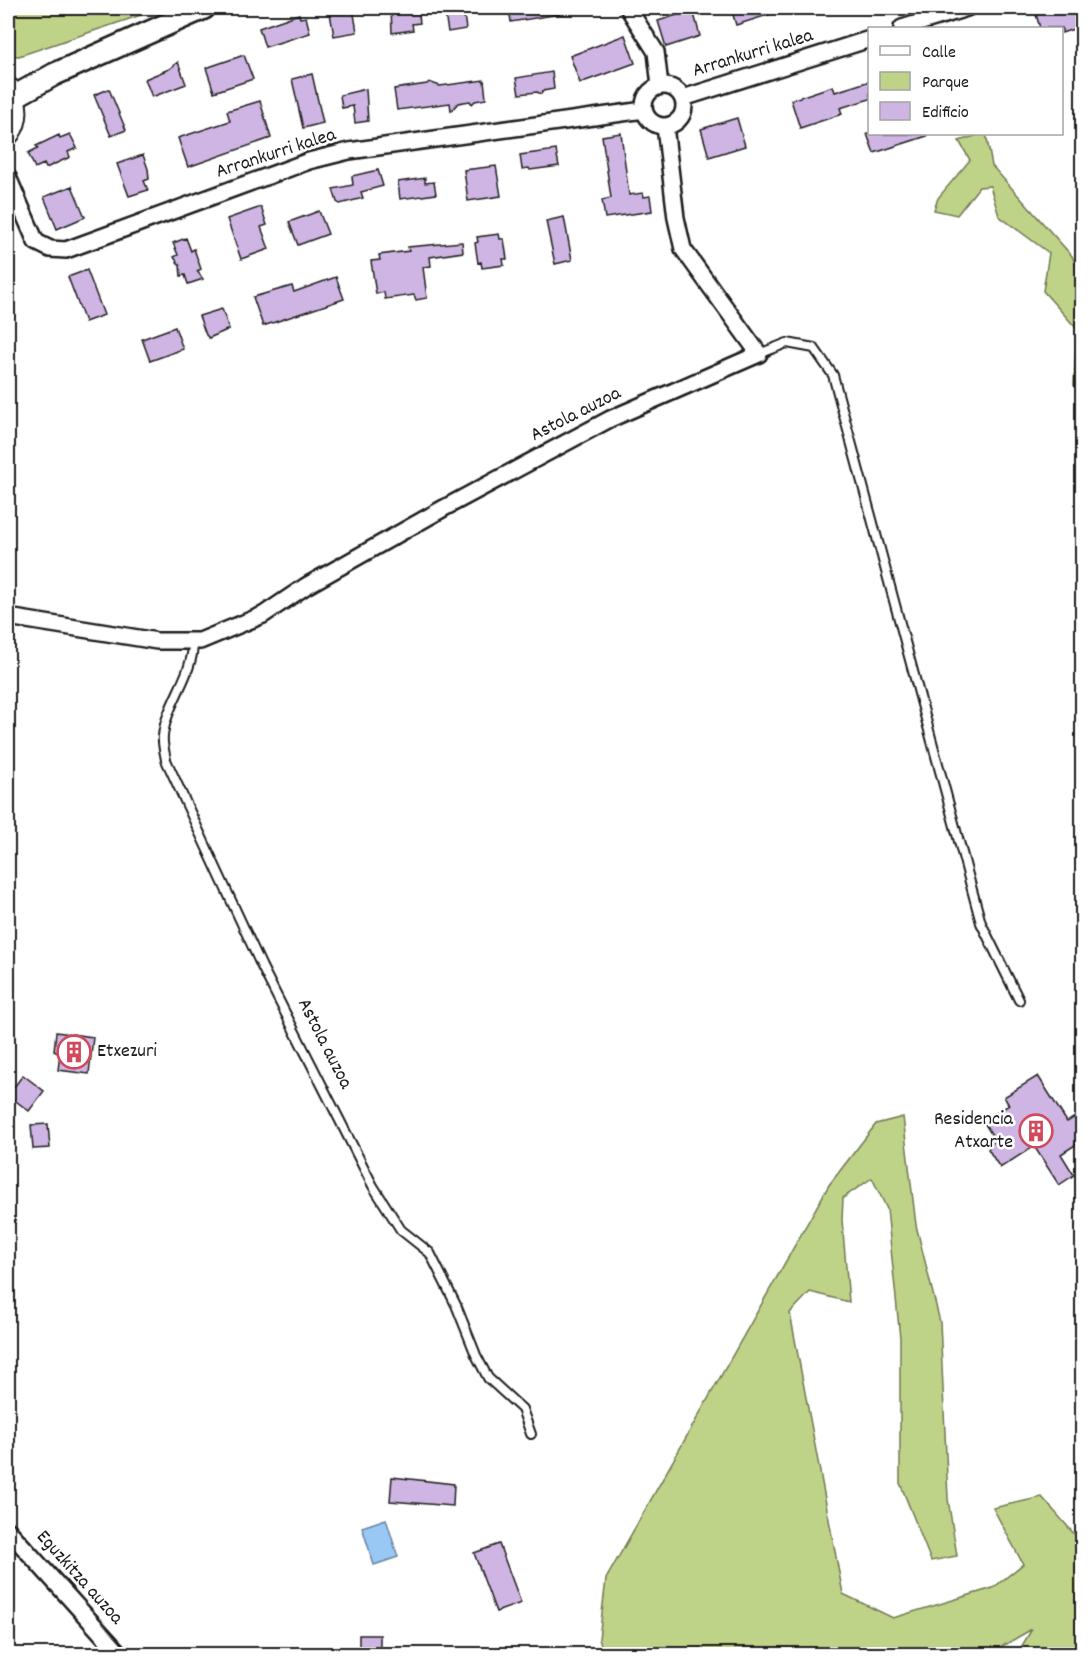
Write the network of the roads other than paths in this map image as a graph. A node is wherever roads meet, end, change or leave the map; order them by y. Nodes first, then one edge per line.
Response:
1 (204, 8) edge
2 (628, 8) edge
3 (967, 8) edge
4 (905, 27) edge
5 (868, 40) edge
6 (660, 86) junction
7 (10, 94) edge
8 (682, 98) junction
9 (644, 110) junction
10 (666, 126) junction
11 (8, 132) edge
12 (8, 177) edge
13 (759, 354) junction
14 (8, 617) edge
15 (193, 641) junction
16 (1019, 1000) dead end
17 (531, 1434) dead end
18 (8, 1530) edge
19 (120, 1654) edge

1 - 7 street
2 - 6 street
3 - 4 street
5 - 8 street, Arrankurri kalea
6 - 8 street, Arrankurri kalea
6 - 9 street
7 - 11 main road
8 - 10 street, Arrankurri kalea
9 - 10 street
9 - 12 street, Arrankurri kalea
10 - 13 street
13 - 15 street, Astola auzoa
13 - 16 lane
14 - 15 street, Astola auzoa
15 - 17 lane, Astola auzoa
18 - 19 street, Eguzkitza auzoa

